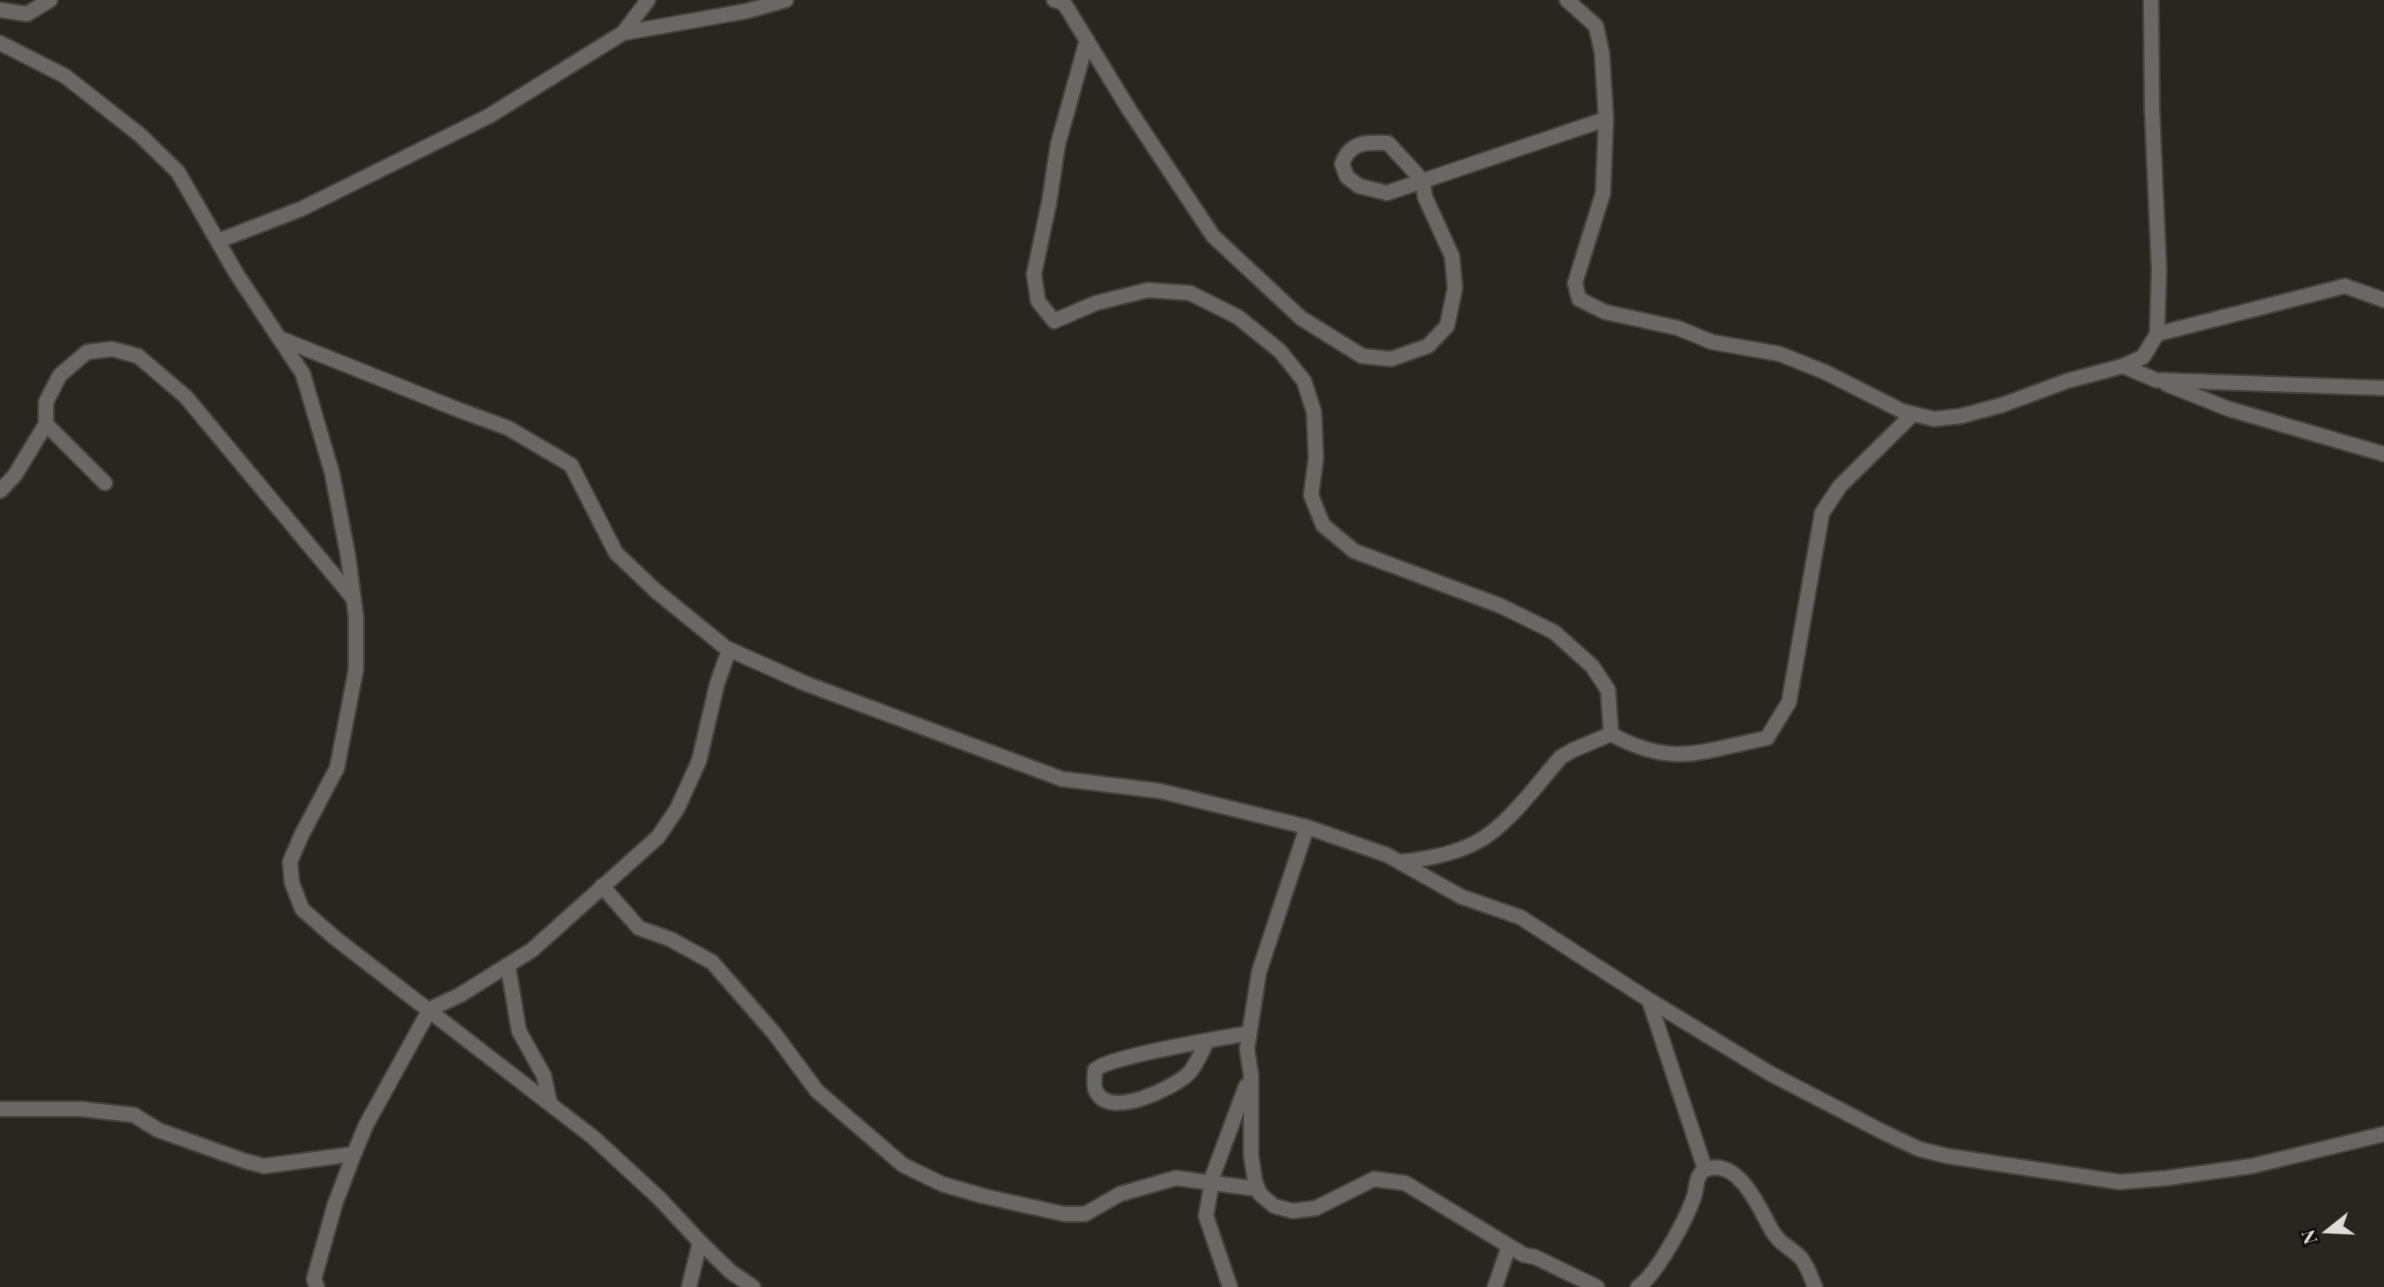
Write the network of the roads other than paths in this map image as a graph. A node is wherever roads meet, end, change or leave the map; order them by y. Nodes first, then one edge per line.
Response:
1 (50, 0) edge
2 (648, 0) edge
3 (786, 0) edge
4 (1054, 0) edge
5 (1567, 0) edge
6 (2151, 0) edge
7 (0, 10) edge
8 (623, 33) junction
9 (1087, 40) junction
10 (0, 43) edge
11 (1606, 119) junction
12 (1423, 181) junction
13 (218, 241) junction
14 (2384, 300) edge
15 (2157, 334) junction
16 (279, 338) junction
17 (2123, 366) junction
18 (2156, 380) junction
19 (2384, 388) edge
20 (1913, 414) junction
21 (46, 424) junction
22 (2384, 454) edge
23 (105, 483) dead end
24 (0, 491) edge
25 (354, 598) junction
26 (729, 650) junction
27 (1611, 734) junction
28 (1307, 827) junction
29 (1400, 862) junction
30 (602, 886) junction
31 (508, 966) junction
32 (1650, 1000) junction
33 (430, 1009) junction
34 (1249, 1033) junction
35 (1207, 1041) junction
36 (1251, 1075) junction
37 (550, 1104) junction
38 (0, 1109) edge
39 (2384, 1134) edge
40 (354, 1154) junction
41 (1705, 1169) junction
42 (1210, 1183) junction
43 (1258, 1189) junction
44 (700, 1242) junction
45 (1509, 1246) junction
46 (317, 1287) edge
47 (689, 1287) edge
48 (753, 1287) edge
49 (1230, 1287) edge
50 (1495, 1287) edge
51 (1597, 1287) edge
52 (1638, 1287) edge
53 (1815, 1287) edge

1 - 7 street
2 - 8 street
3 - 8 street
4 - 9 street
5 - 11 street
6 - 15 street
8 - 13 street
9 - 12 street
9 - 27 street
10 - 13 street
11 - 12 street
11 - 20 street
12 - 12 street
13 - 16 street
14 - 15 street
15 - 17 street
16 - 25 street
16 - 26 street
17 - 18 street
17 - 20 street
18 - 19 street
18 - 22 street
20 - 27 street
21 - 23 street
21 - 24 street
21 - 25 street
25 - 33 street
26 - 28 street
26 - 30 street
27 - 29 street
28 - 29 street
28 - 34 street
29 - 32 street
30 - 31 street
30 - 42 street
31 - 33 street
31 - 37 street
32 - 39 street
32 - 41 street
33 - 37 street
33 - 40 street
34 - 35 street
34 - 36 street
35 - 35 street
36 - 42 street
36 - 43 street
37 - 44 street
38 - 40 street
40 - 46 street
41 - 52 street
41 - 53 street
42 - 43 street
42 - 49 street
43 - 45 street
44 - 47 street
44 - 48 street
45 - 50 street
45 - 51 street

